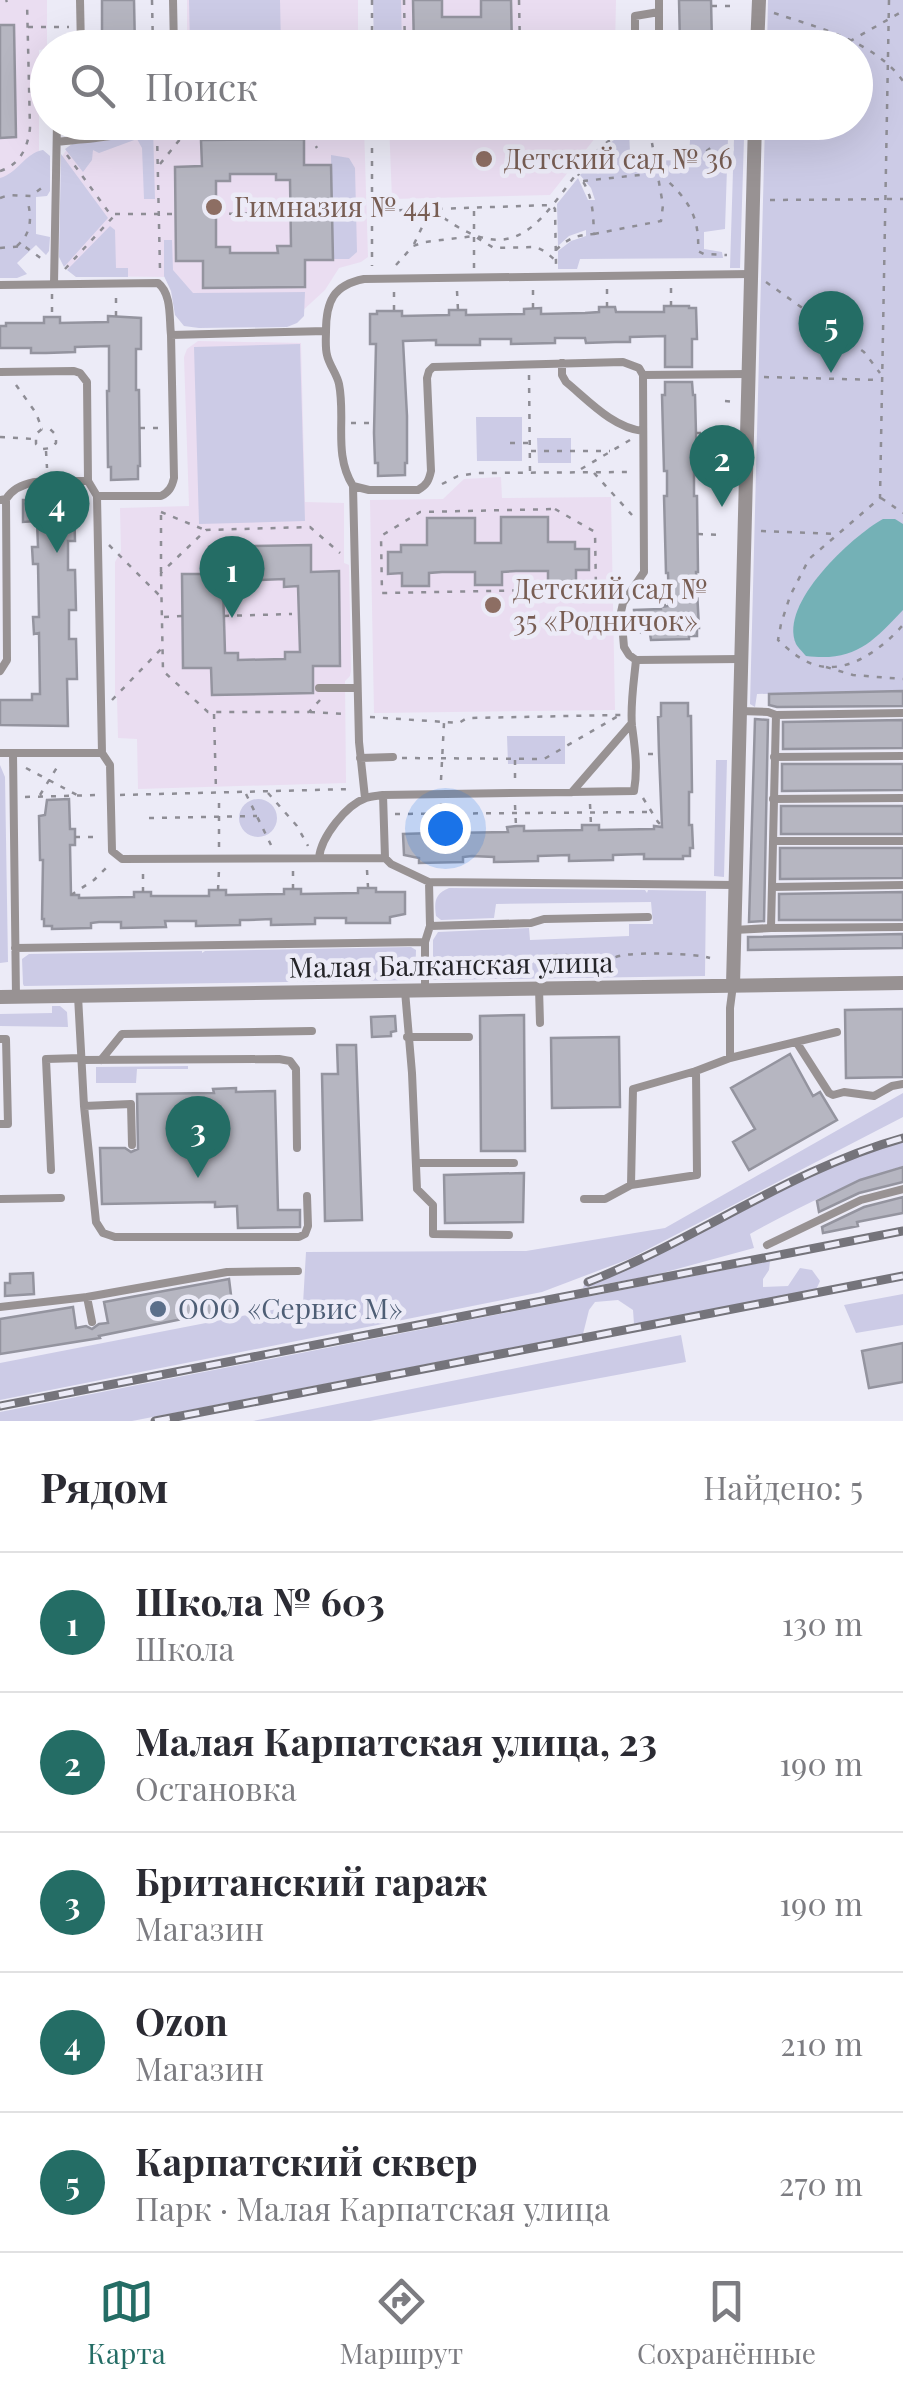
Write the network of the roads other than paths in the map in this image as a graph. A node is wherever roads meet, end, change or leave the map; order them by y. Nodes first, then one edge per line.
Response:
1 (80, 0) edge
2 (173, 0) edge
3 (659, 0) edge
4 (758, 0) edge
5 (659, 12) junction
6 (80, 30) edge
7 (174, 30) edge
8 (635, 30) edge
9 (659, 30) edge
10 (757, 30) edge
11 (73, 140) edge
12 (755, 140) edge
13 (58, 142) joint
14 (752, 274) junction
15 (54, 284) junction
16 (0, 285) edge
17 (326, 331) junction
18 (171, 335) junction
19 (562, 363) junction
20 (4, 372) edge
21 (749, 374) junction
22 (643, 376) junction
23 (643, 431) junction
24 (88, 482) junction
25 (353, 486) junction
26 (97, 496) junction
27 (3, 500) edge
28 (742, 659) junction
29 (636, 660) junction
30 (0, 670) edge
31 (319, 688) dead end
32 (357, 688) junction
33 (740, 711) junction
34 (903, 713) edge
35 (776, 715) junction
36 (632, 719) junction
37 (0, 753) edge
38 (102, 753) junction
39 (903, 756) edge
40 (13, 757) junction
41 (774, 757) junction
42 (360, 758) junction
43 (393, 758) road end
44 (572, 792) junction
45 (364, 794) junction
46 (384, 795) junction
47 (903, 798) edge
48 (774, 799) junction
49 (773, 841) junction
50 (903, 841) edge
51 (319, 858) junction
52 (385, 858) junction
53 (429, 882) junction
54 (903, 884) edge
55 (736, 885) junction
56 (772, 887) junction
57 (648, 917) dead end
58 (430, 926) junction
59 (903, 927) edge
60 (771, 928) junction
61 (734, 930) junction
62 (425, 942) junction
63 (15, 948) junction
64 (903, 983) edge
65 (733, 985) junction
66 (539, 988) junction
67 (405, 990) junction
68 (425, 990) junction
69 (78, 996) junction
70 (8, 997) edge
71 (540, 1023) dead end
72 (312, 1031) dead end
73 (837, 1032) dead end
74 (470, 1037) dead end
75 (408, 1038) junction
76 (0, 1039) edge
77 (797, 1043) junction
78 (82, 1058) junction
79 (730, 1058) junction
80 (101, 1060) junction
81 (696, 1071) junction
82 (903, 1084) edge
83 (84, 1106) junction
84 (0, 1124) edge
85 (132, 1145) dead end
86 (297, 1148) dead end
87 (416, 1163) junction
88 (514, 1164) dead end
89 (51, 1170) dead end
90 (631, 1185) junction
91 (903, 1189) edge
92 (307, 1196) dead end
93 (61, 1198) dead end
94 (0, 1199) edge
95 (584, 1199) dead end
96 (509, 1235) dead end
97 (767, 1245) dead end
98 (298, 1270) dead end
99 (87, 1297) junction
100 (0, 1307) edge
101 (92, 1322) dead end

1 - 6 lane
2 - 7 lane
3 - 5 lane
4 - 10 street
5 - 8 lane
5 - 9 lane
11 - 13 lane
12 - 14 street
13 - 15 lane
14 - 17 lane
14 - 21 street
15 - 16 lane
15 - 18 lane
17 - 18 lane
17 - 25 lane
18 - 26 lane
19 - 22 lane
19 - 23 lane
19 - 25 lane
20 - 24 lane
21 - 22 lane
21 - 28 street
22 - 23 lane
23 - 29 lane
24 - 26 lane
24 - 27 lane
25 - 32 lane
26 - 38 lane
27 - 30 lane
28 - 29 lane
28 - 33 street
29 - 36 lane
31 - 32 lane
32 - 42 lane
33 - 35 lane
33 - 55 street
34 - 35 lane
35 - 41 lane
36 - 44 lane
36 - 44 lane
37 - 40 lane
38 - 40 lane
38 - 51 lane
39 - 41 lane
40 - 63 lane
41 - 48 lane
42 - 43 lane
42 - 45 lane
44 - 46 lane
45 - 46 lane
45 - 51 lane
46 - 52 lane
47 - 48 lane
48 - 49 lane
49 - 50 lane
49 - 56 lane
51 - 52 lane
52 - 53 lane
53 - 55 lane
53 - 58 lane
54 - 56 lane
55 - 61 street
56 - 60 lane
57 - 58 lane
58 - 62 lane
59 - 60 lane
60 - 61 lane
61 - 65 street
62 - 63 lane
62 - 68 lane
63 - 70 lane
64 - 65 street, Малая Балканская улица
65 - 66 street, Малая Балканская улица
65 - 79 lane
66 - 68 street, Малая Балканская улица
66 - 71 lane
67 - 68 street, Малая Балканская улица
67 - 69 street, Малая Балканская улица
67 - 75 lane
69 - 70 street, Малая Балканская улица
69 - 78 lane
72 - 80 lane
73 - 77 lane
74 - 75 lane
75 - 87 lane
76 - 84 lane
77 - 79 lane
77 - 82 lane
78 - 80 lane
78 - 83 lane
78 - 89 lane
79 - 81 lane
80 - 86 lane
81 - 90 lane
81 - 90 lane
83 - 85 lane
83 - 92 lane
87 - 88 lane
87 - 96 lane
90 - 95 lane
91 - 97 lane
93 - 94 lane
98 - 99 lane
99 - 100 lane
99 - 101 lane

